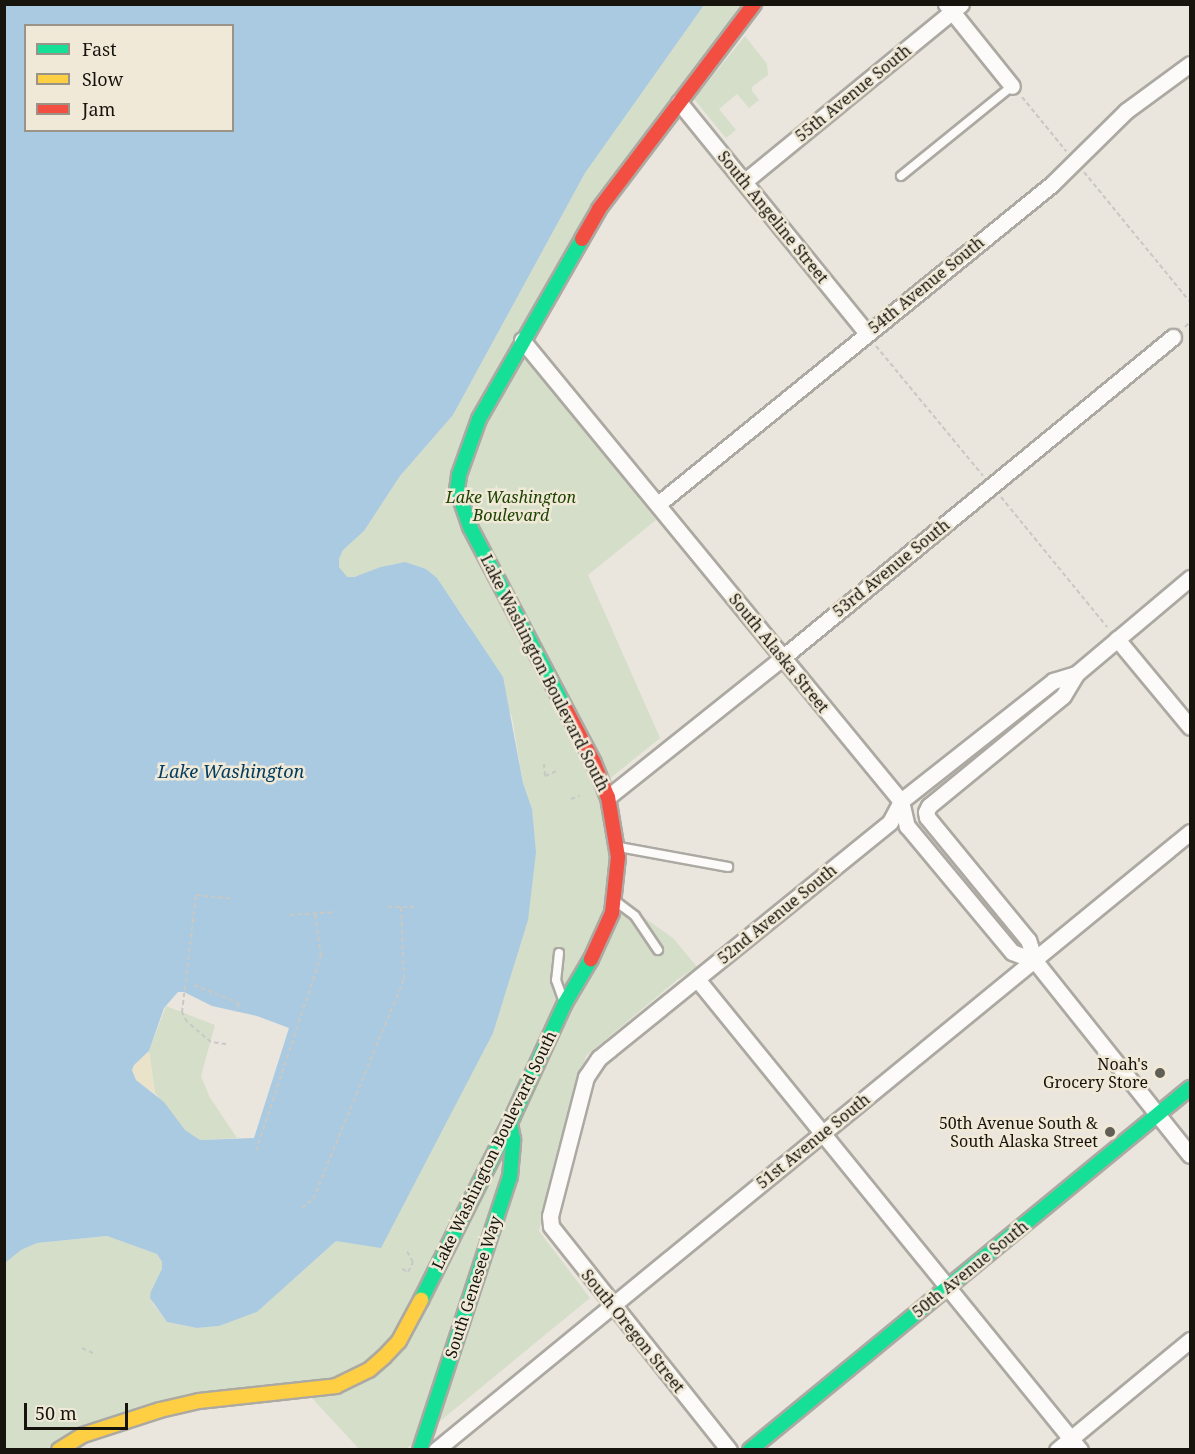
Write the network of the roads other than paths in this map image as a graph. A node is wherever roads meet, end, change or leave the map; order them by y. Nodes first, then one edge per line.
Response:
1 (754, 4) edge
2 (953, 7) edge
3 (1191, 64) edge
4 (1014, 88) joint
5 (679, 102) junction
6 (901, 176) dead end
7 (745, 181) junction
8 (1173, 337) dead end
9 (871, 339) junction
10 (522, 340) junction
11 (658, 504) junction
12 (1191, 578) edge
13 (1113, 634) junction
14 (782, 658) junction
15 (1076, 674) junction
16 (1191, 727) edge
17 (608, 796) junction
18 (901, 801) junction
19 (929, 806) joint
20 (1191, 832) edge
21 (617, 847) junction
22 (728, 867) dead end
23 (614, 901) junction
24 (658, 950) dead end
25 (559, 953) dead end
26 (1035, 961) junction
27 (697, 979) junction
28 (565, 1003) junction
29 (1191, 1088) edge
30 (1158, 1115) junction
31 (510, 1123) junction
32 (823, 1133) junction
33 (1191, 1155) edge
34 (552, 1207) joint
35 (947, 1288) junction
36 (613, 1306) junction
37 (1191, 1340) edge
38 (1075, 1444) edge
39 (59, 1449) edge
40 (420, 1449) edge
41 (436, 1449) edge
42 (729, 1449) edge
43 (750, 1449) edge
44 (1057, 1449) edge

1 - 5 main road, Lake Washington Boulevard South
2 - 4 street
2 - 7 street, 55th Avenue South
3 - 9 street, 54th Avenue South
4 - 6 lane
5 - 7 street, South Angeline Street
5 - 10 main road, Lake Washington Boulevard South
7 - 9 street, South Angeline Street
8 - 14 street, 53rd Avenue South
9 - 11 street, 54th Avenue South
10 - 11 street, South Alaska Street
10 - 17 main road, Lake Washington Boulevard South
11 - 14 street, South Alaska Street
12 - 13 street, 52nd Avenue South
13 - 15 street, 52nd Avenue South
13 - 16 street
14 - 17 street, 53rd Avenue South
14 - 18 street, South Alaska Street
15 - 18 street, 52nd Avenue South
15 - 19 street, 52nd Avenue South
17 - 21 main road, Lake Washington Boulevard South
18 - 26 street, South Alaska Street
18 - 27 street, 52nd Avenue South
19 - 26 street, South Alaska Street
20 - 26 street, 51st Avenue South
21 - 22 lane
21 - 23 main road, Lake Washington Boulevard South
23 - 24 lane
23 - 28 main road, Lake Washington Boulevard South
25 - 28 lane
26 - 30 street, South Alaska Street
26 - 32 street, 51st Avenue South
27 - 32 street
27 - 34 street, 52nd Avenue South
28 - 31 main road, Lake Washington Boulevard South
29 - 30 main road, 50th Avenue South
30 - 33 street, South Alaska Street
30 - 35 main road, 50th Avenue South
31 - 39 main road, Lake Washington Boulevard South
31 - 40 main road, South Genesee Way
32 - 35 street
32 - 36 street, 51st Avenue South
34 - 36 street, South Oregon Street
35 - 38 street
35 - 43 main road, 50th Avenue South
36 - 41 street, 51st Avenue South
36 - 42 street, South Oregon Street
37 - 38 street
38 - 44 street

